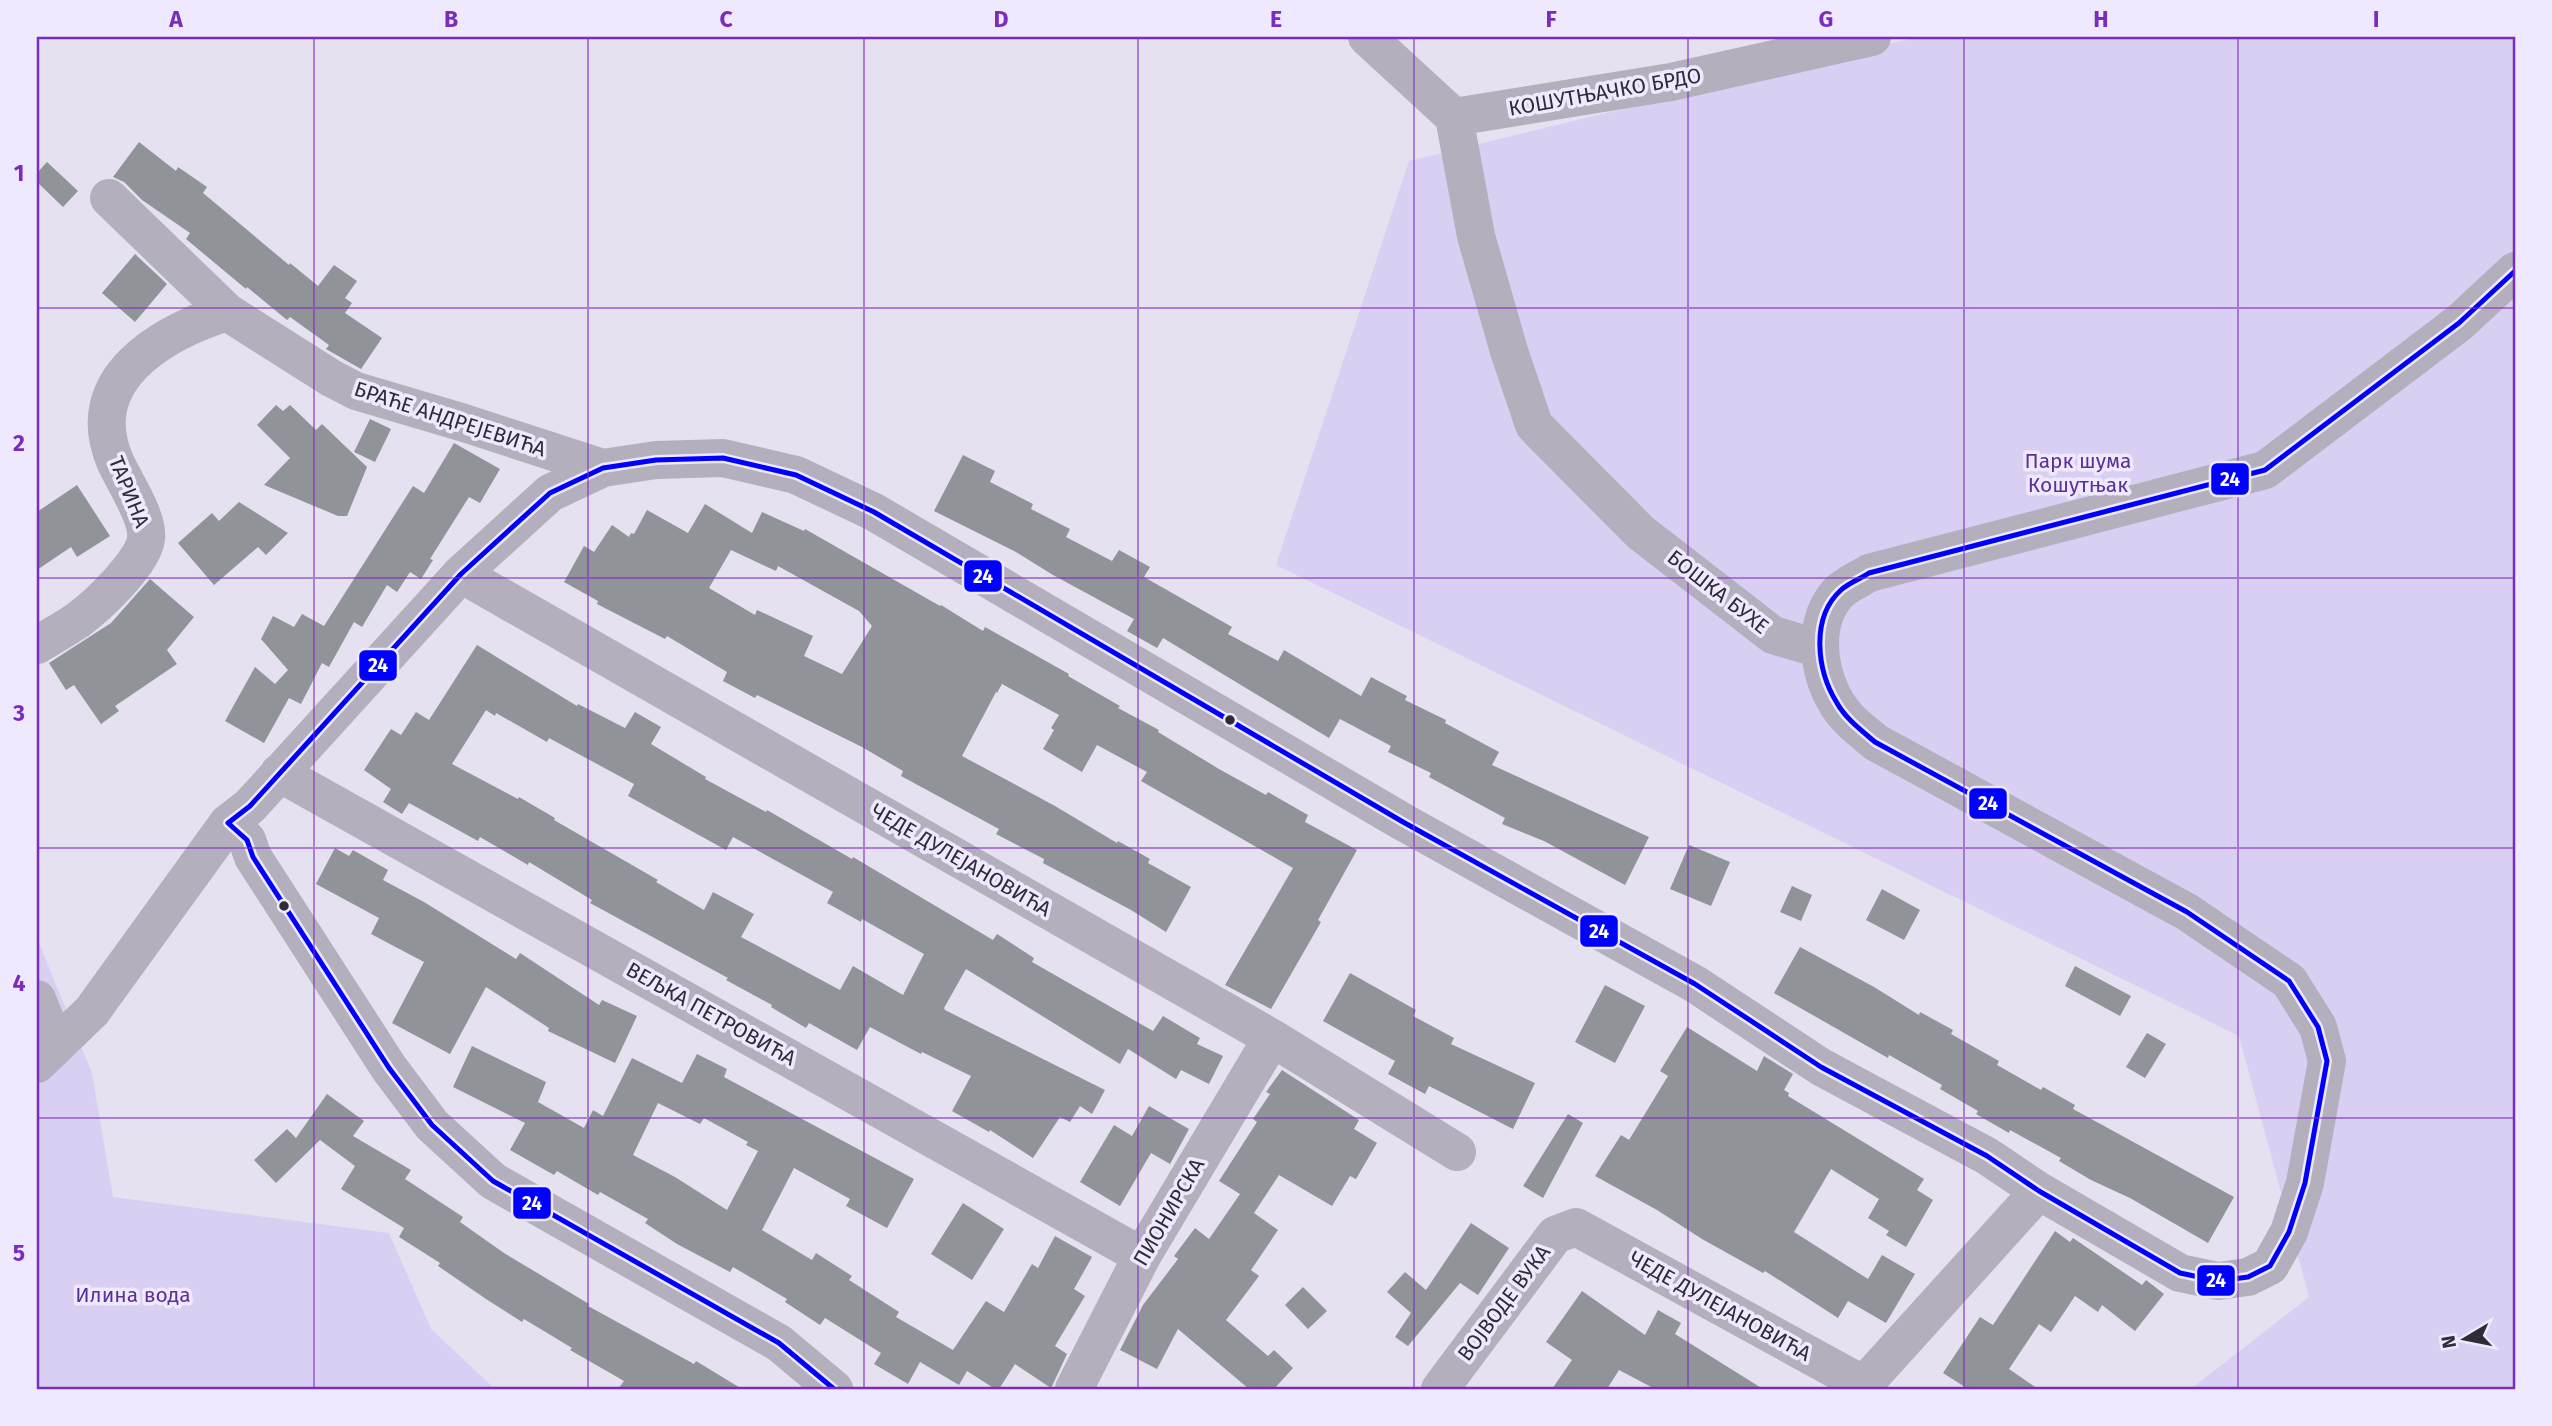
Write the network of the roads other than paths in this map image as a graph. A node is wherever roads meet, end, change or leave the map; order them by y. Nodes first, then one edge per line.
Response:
1 (1367, 37) edge
2 (1872, 37) edge
3 (1454, 117) junction
4 (109, 198) dead end
5 (2515, 271) edge
6 (227, 312) junction
7 (603, 468) junction
8 (461, 574) junction
9 (37, 645) edge
10 (1820, 649) junction
11 (279, 773) junction
12 (228, 823) junction
13 (37, 999) edge
14 (1272, 1038) junction
15 (46, 1055) edge
16 (1457, 1152) dead end
17 (2039, 1191) junction
18 (1576, 1227) joint
19 (1142, 1256) junction
20 (1862, 1387) edge
21 (834, 1389) edge
22 (1074, 1389) edge
23 (1440, 1389) edge

1 - 3 street
2 - 3 street, КОШУТЊАЧКО БРДО
3 - 10 street, БОШКА БУХЕ
4 - 6 street, БРАЋЕ АНДРЕЈЕВИЋА
5 - 10 street
6 - 7 street, БРАЋЕ АНДРЕЈЕВИЋА
6 - 9 street, ТАРИНА
7 - 8 street
7 - 17 street
8 - 11 street
8 - 14 street, ЧЕДЕ ДУЛЕЈАНОВИЋА
10 - 17 street
11 - 12 street
11 - 19 street, ВЕЉКА ПЕТРОВИЋА
12 - 15 street
12 - 21 street
13 - 15 street
14 - 16 street, ЧЕДЕ ДУЛЕЈАНОВИЋА
14 - 19 street, ПИОНИРСКА
17 - 20 street
18 - 20 street, ЧЕДЕ ДУЛЕЈАНОВИЋА
18 - 23 street, ВОЈВОДЕ ВУКА
19 - 22 street, ПИОНИРСКА

